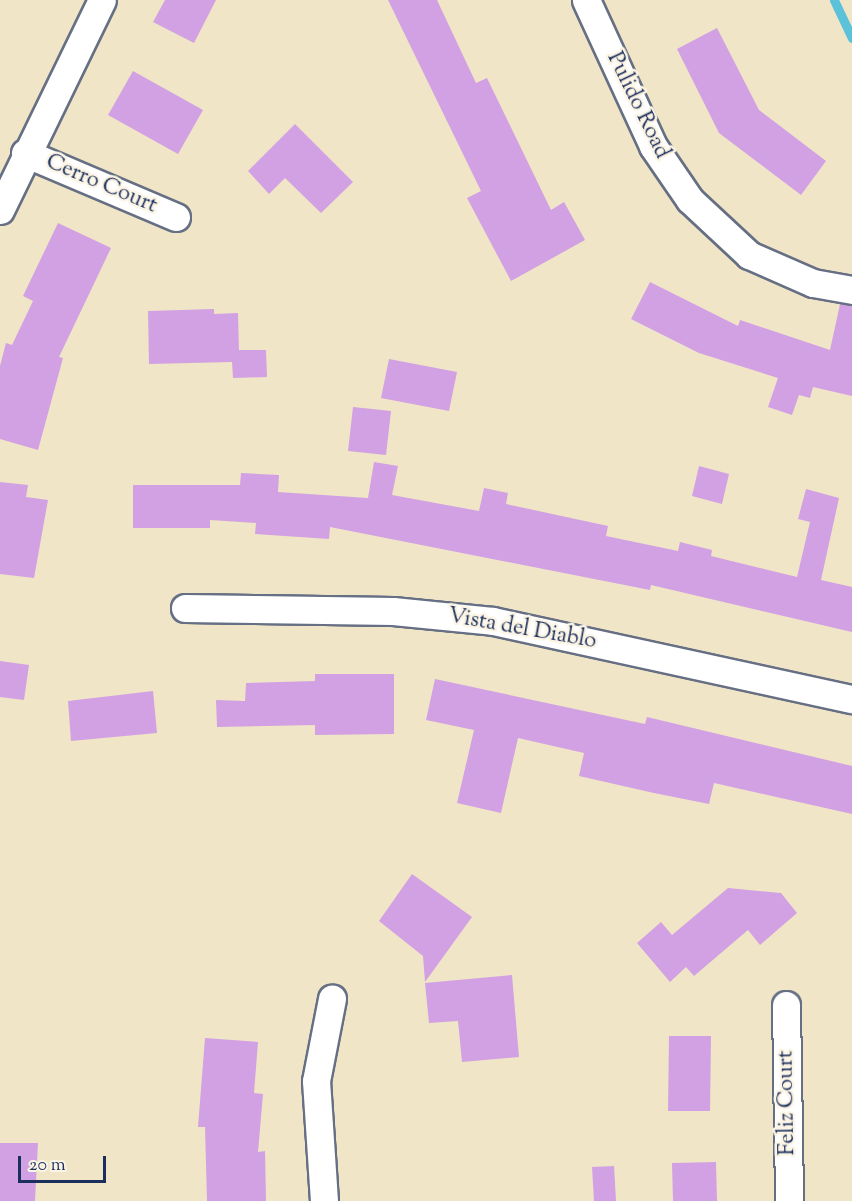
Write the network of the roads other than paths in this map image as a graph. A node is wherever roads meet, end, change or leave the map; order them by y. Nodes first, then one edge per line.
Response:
1 (102, 0) edge
2 (586, 0) edge
3 (25, 153) junction
4 (0, 210) edge
5 (176, 217) dead end
6 (852, 290) edge
7 (186, 608) dead end
8 (852, 699) edge
9 (332, 999) dead end
10 (786, 1005) dead end
11 (324, 1201) edge
12 (789, 1201) edge

1 - 3 street
2 - 6 street, Pulido Road
3 - 4 street
3 - 5 street, Cerro Court
7 - 8 street, Vista del Diablo
9 - 11 street
10 - 12 street, Feliz Court

